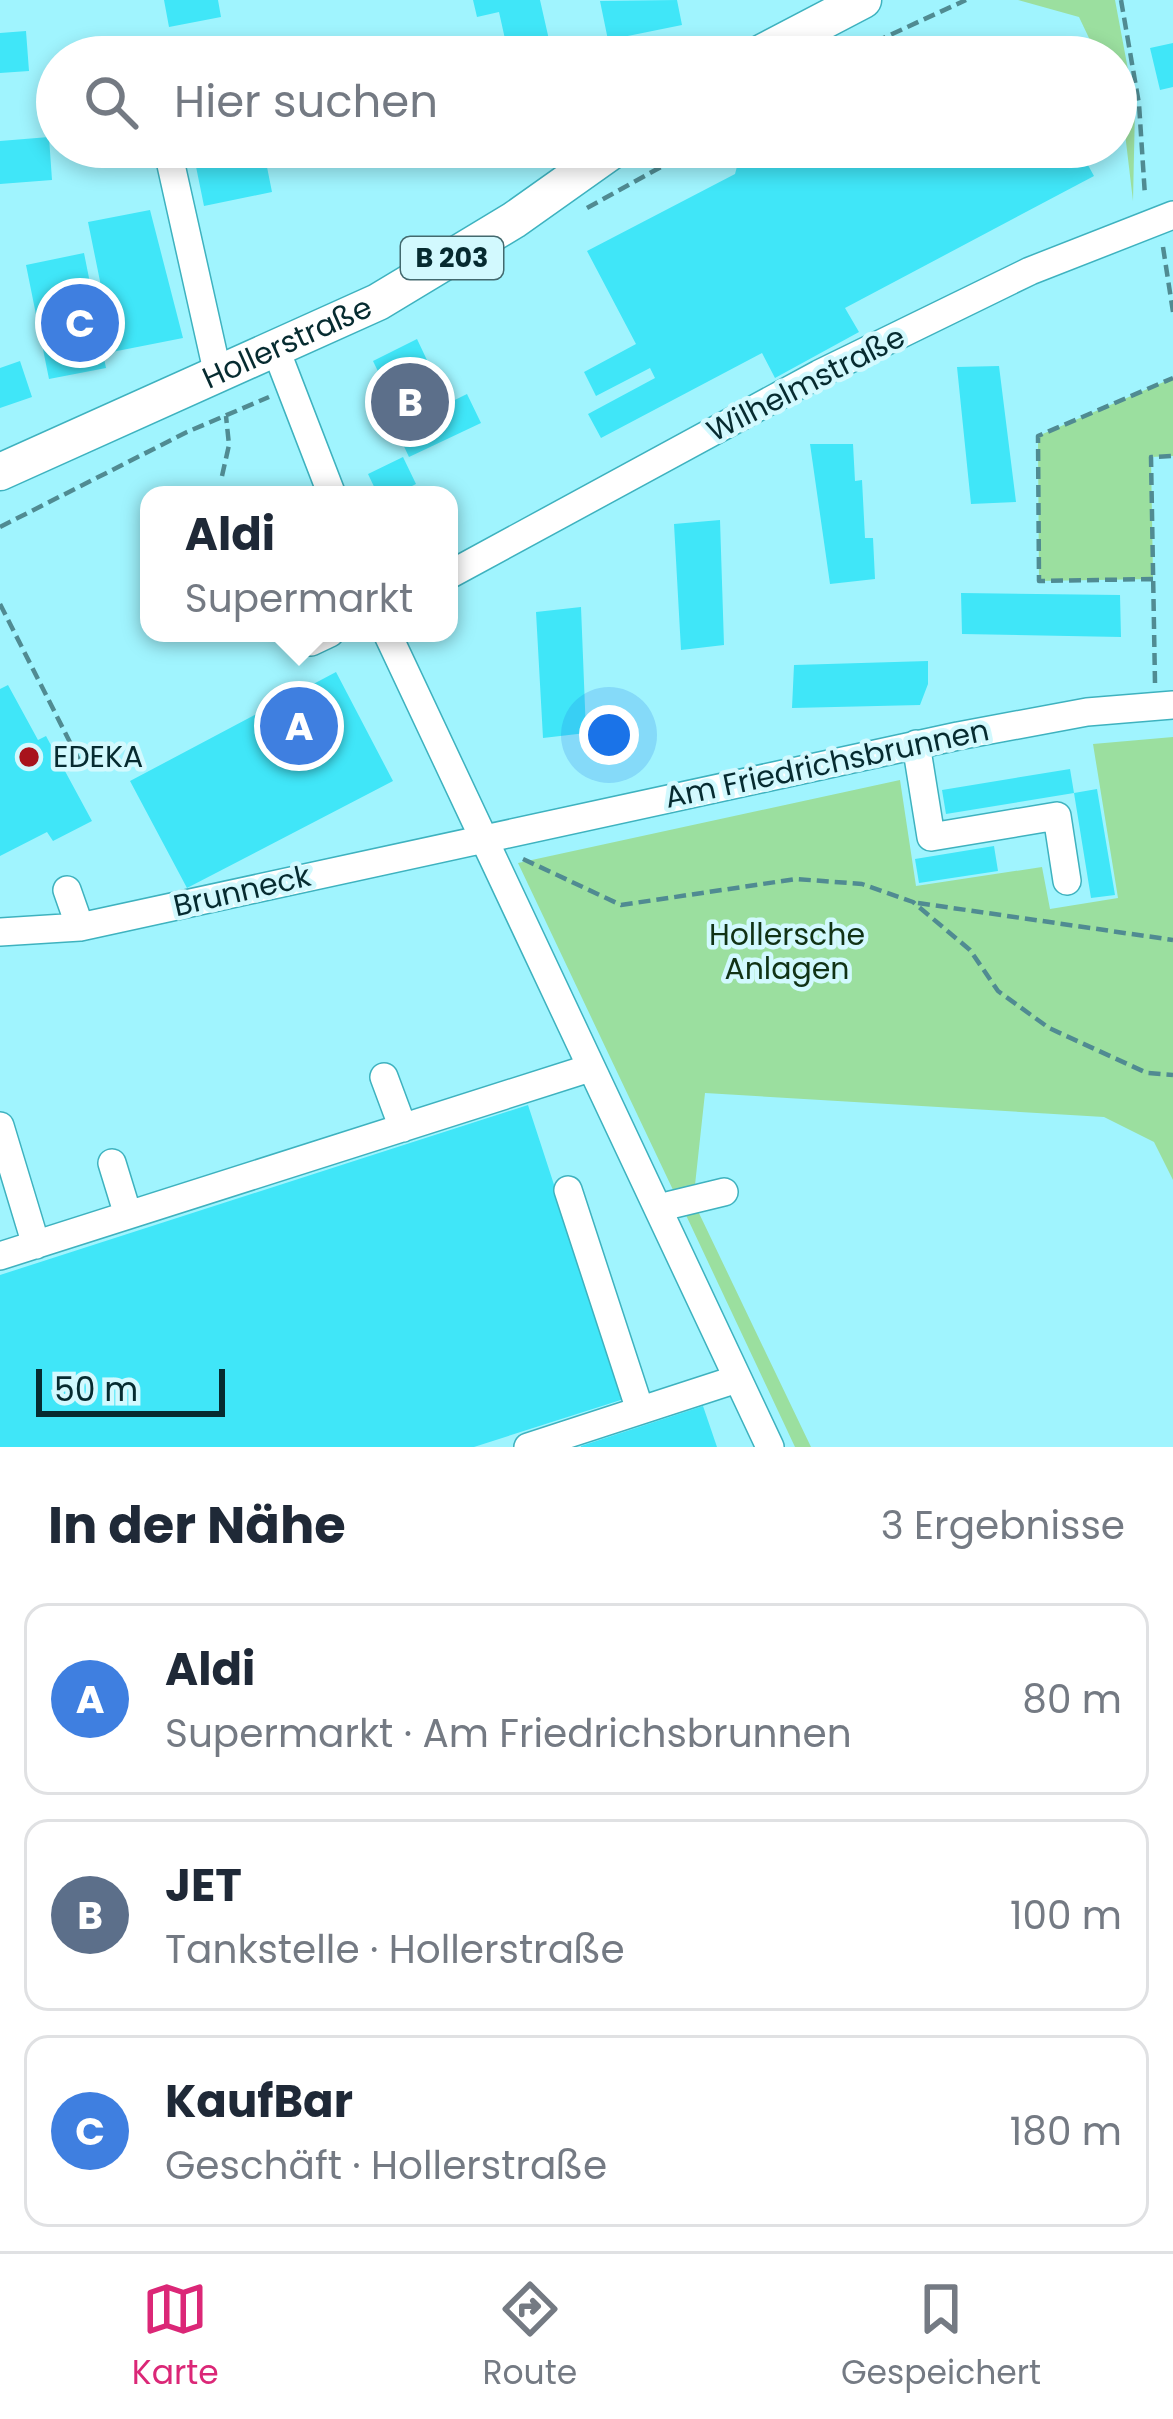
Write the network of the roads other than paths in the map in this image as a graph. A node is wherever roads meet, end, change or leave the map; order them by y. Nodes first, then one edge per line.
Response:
1 (863, 0) edge
2 (794, 36) edge
3 (172, 168) edge
4 (587, 168) edge
5 (1159, 219) edge
6 (276, 350) junction
7 (218, 375) junction
8 (0, 472) edge
9 (329, 486) edge
10 (458, 569) edge
11 (391, 642) edge
12 (1164, 706) edge
13 (916, 744) junction
14 (483, 836) junction
15 (1067, 881) dead end
16 (67, 890) dead end
17 (80, 927) junction
18 (0, 932) edge
19 (590, 1068) junction
20 (384, 1077) dead end
21 (0, 1126) edge
22 (403, 1128) junction
23 (112, 1163) dead end
24 (568, 1190) dead end
25 (724, 1192) dead end
26 (658, 1208) junction
27 (128, 1215) junction
28 (36, 1245) junction
29 (0, 1256) edge
30 (737, 1379) junction
31 (640, 1410) junction
32 (528, 1447) edge
33 (770, 1447) edge

1 - 2 main road
3 - 7 street
4 - 6 main road, Hollerstraße / B 203
5 - 10 street, Wilhelmstraße
6 - 7 main road, Hollerstraße / B 203
6 - 9 street
7 - 8 main road, Hollerstraße / B 203
11 - 14 street
12 - 13 street, Am Friedrichsbrunnen
13 - 14 street, Am Friedrichsbrunnen
13 - 15 street
14 - 17 street, Brunneck
14 - 19 street
16 - 17 street
17 - 18 street, Brunneck
19 - 22 street
19 - 26 street
20 - 22 street
21 - 28 street
22 - 27 street
23 - 27 street
24 - 31 street
25 - 26 street
26 - 30 street
27 - 28 street
28 - 29 street
30 - 31 street
30 - 33 street
31 - 32 street

